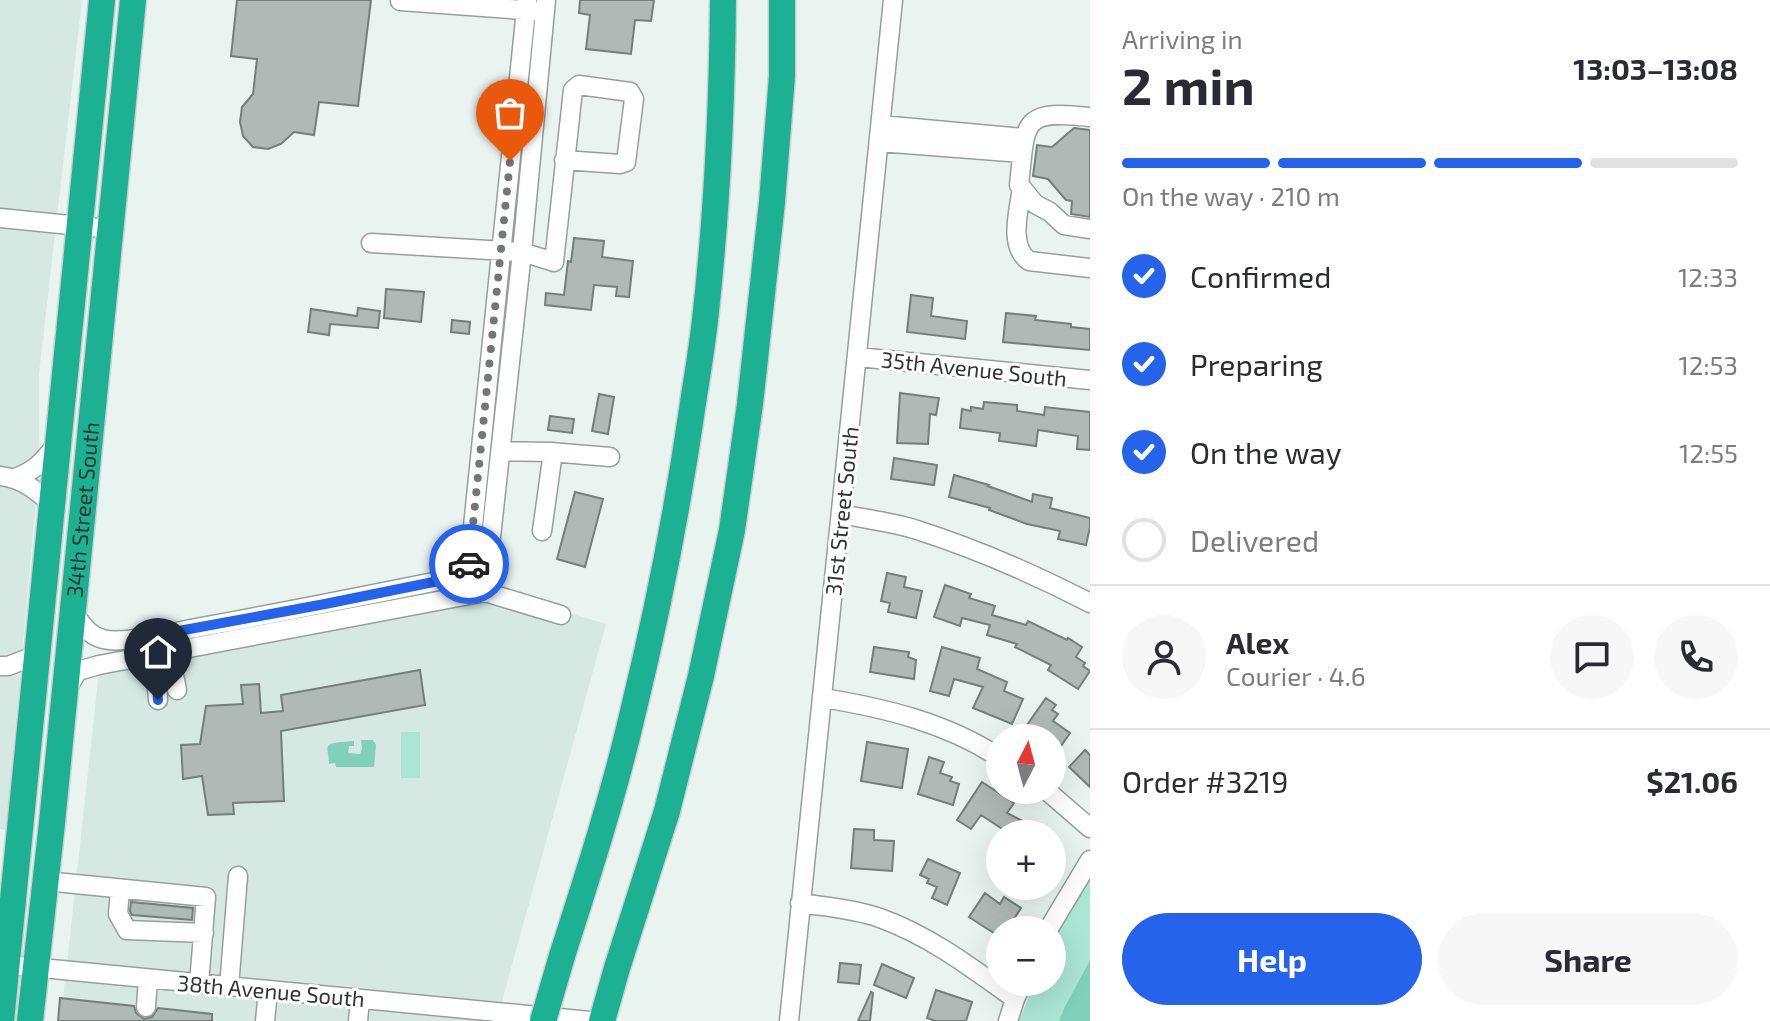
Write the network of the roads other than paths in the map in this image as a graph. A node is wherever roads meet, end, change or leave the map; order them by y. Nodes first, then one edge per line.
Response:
1 (102, 0) edge
2 (121, 0) edge
3 (133, 0) edge
4 (723, 0) edge
5 (782, 0) edge
6 (893, 0) edge
7 (400, 1) edge
8 (526, 6) edge
9 (546, 6) edge
10 (127, 59) junction
11 (1090, 117) edge
12 (880, 133) junction
13 (1023, 146) junction
14 (564, 160) junction
15 (1022, 188) junction
16 (0, 218) edge
17 (78, 226) junction
18 (110, 229) junction
19 (1090, 229) edge
20 (371, 243) dead end
21 (500, 251) junction
22 (522, 252) junction
23 (1090, 268) edge
24 (858, 357) junction
25 (1090, 380) edge
26 (59, 442) junction
27 (501, 451) junction
28 (553, 452) junction
29 (610, 457) dead end
30 (8, 477) edge
31 (53, 505) junction
32 (841, 514) junction
33 (542, 531) dead end
34 (468, 575) junction
35 (485, 592) junction
36 (1090, 603) edge
37 (325, 604) junction
38 (73, 610) junction
39 (561, 615) dead end
40 (332, 623) junction
41 (153, 636) junction
42 (69, 653) junction
43 (159, 654) junction
44 (37, 655) junction
45 (0, 666) edge
46 (177, 690) dead end
47 (65, 691) junction
48 (823, 698) junction
49 (158, 700) dead end
50 (986, 750) edge
51 (1062, 804) edge
52 (52, 823) junction
53 (1090, 828) edge
54 (1090, 860) edge
55 (238, 876) dead end
56 (45, 881) junction
57 (120, 889) junction
58 (800, 903) junction
59 (1056, 916) edge
60 (204, 933) junction
61 (3, 965) edge
62 (35, 968) junction
63 (986, 972) edge
64 (148, 979) junction
65 (199, 984) junction
66 (229, 987) junction
67 (268, 991) junction
68 (1017, 996) edge
69 (360, 999) junction
70 (146, 1007) dead end
71 (1, 1021) edge
72 (30, 1021) edge
73 (265, 1021) edge
74 (358, 1021) edge
75 (543, 1021) edge
76 (590, 1021) edge
77 (602, 1021) edge
78 (789, 1021) edge
79 (1008, 1021) edge

1 - 17 highway, 34th Street South
2 - 10 highway
3 - 10 highway, 34th Street South
4 - 75 highway, bridge
5 - 77 highway
6 - 12 street, 31st Street South
7 - 8 street
8 - 9 street
8 - 21 street
9 - 22 street
10 - 18 highway, 34th Street South
11 - 13 street
12 - 13 street
12 - 24 street, 31st Street South
13 - 15 street
14 - 14 street
14 - 22 street
15 - 19 street
15 - 23 street
16 - 17 street
17 - 18 street
17 - 26 highway, 34th Street South
18 - 38 highway, 34th Street South
20 - 21 street
21 - 22 street
21 - 34 street
22 - 27 street
24 - 25 street, 35th Avenue South
24 - 32 street, 31st Street South
26 - 30 street
26 - 31 highway, 34th Street South
27 - 28 street
27 - 35 street
28 - 29 street
28 - 33 street
30 - 31 street
31 - 42 highway
31 - 44 highway, 34th Street South
32 - 36 street
32 - 48 street, 31st Street South
34 - 35 street
34 - 37 street
35 - 39 street
35 - 40 street
37 - 40 street
37 - 41 street
38 - 41 street
38 - 42 highway, 34th Street South
40 - 43 street
41 - 43 street
42 - 47 highway, 34th Street South
43 - 46 street
43 - 47 street
43 - 49 street
44 - 45 street
44 - 52 highway
44 - 61 highway, 34th Street South
47 - 52 highway, 34th Street South
48 - 50 street
48 - 58 street, 31st Street South
51 - 53 street
52 - 56 highway, 34th Street South
54 - 59 street
55 - 66 street
56 - 57 street
56 - 62 highway, 34th Street South
57 - 60 street
57 - 60 street
58 - 63 street
58 - 78 street, 31st Street South
60 - 65 street
61 - 62 street, 38th Avenue South
61 - 71 highway, 34th Street South
62 - 64 street, 38th Avenue South
62 - 72 highway, 34th Street South
64 - 65 street, 38th Avenue South
64 - 70 street
65 - 66 street, 38th Avenue South
66 - 67 street, 38th Avenue South
67 - 69 street, 38th Avenue South
67 - 73 street
68 - 79 street
69 - 74 street
69 - 76 street, 38th Avenue South

